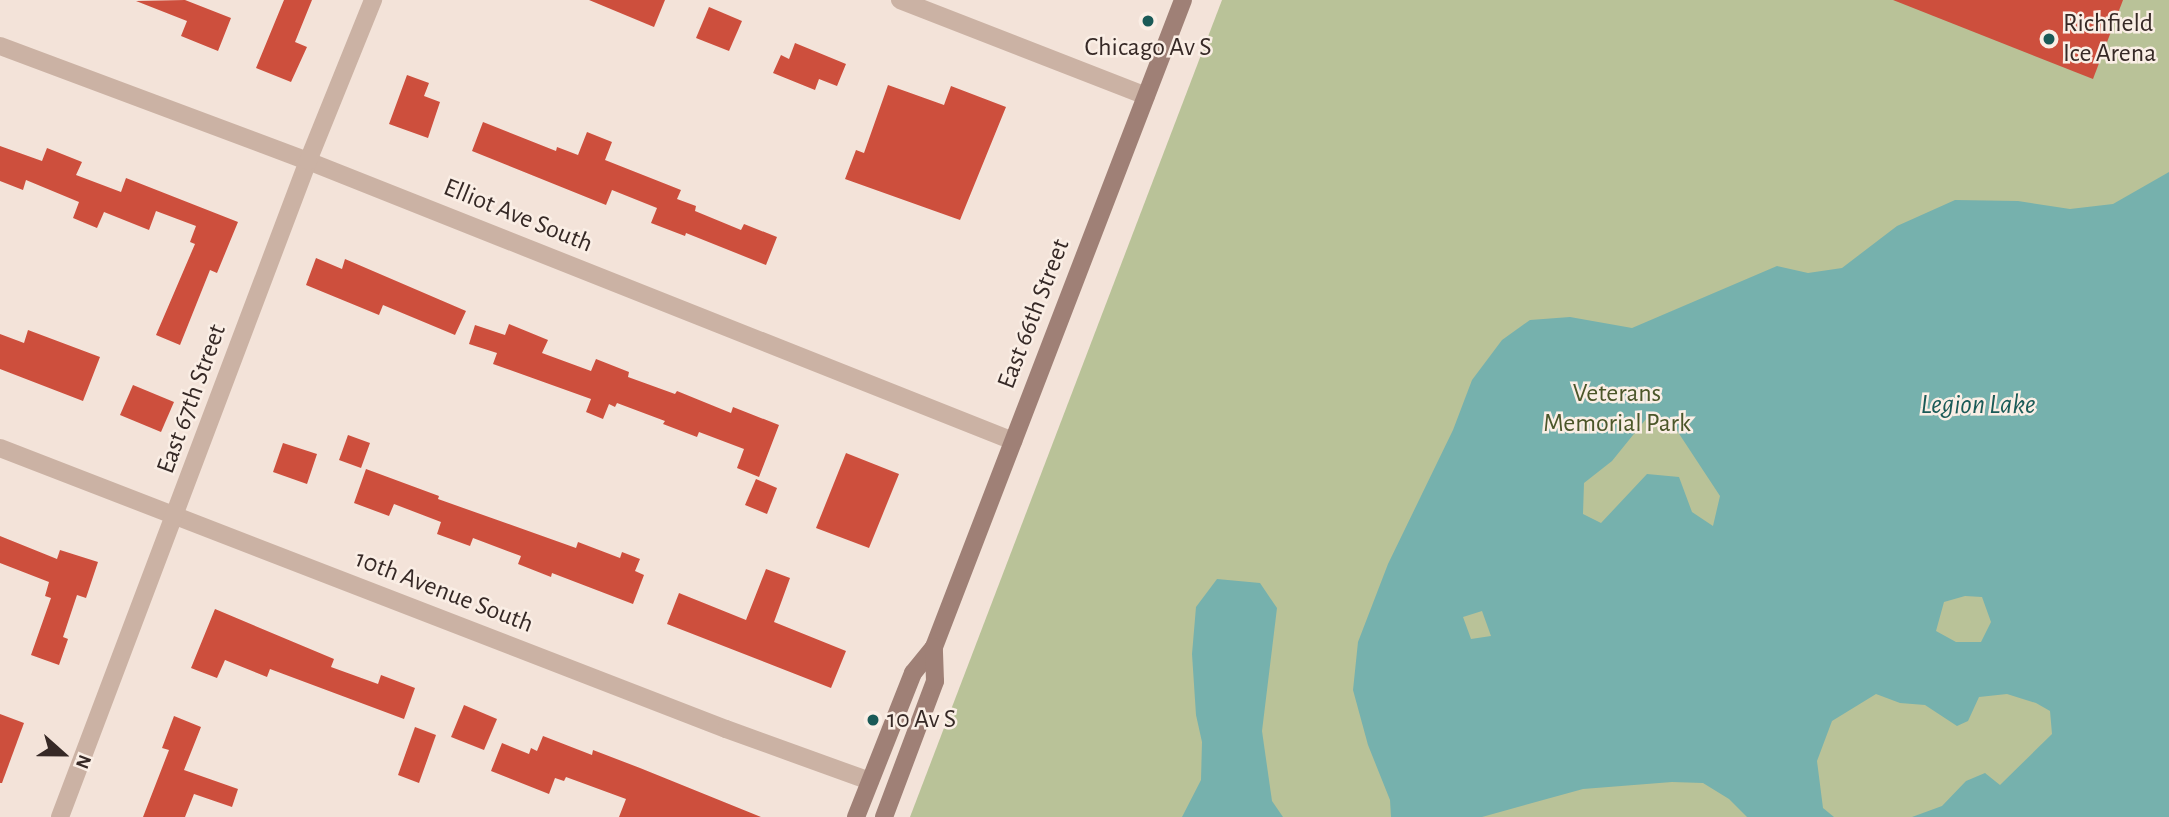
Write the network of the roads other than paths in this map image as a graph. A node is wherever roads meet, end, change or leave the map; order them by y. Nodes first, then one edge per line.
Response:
1 (373, 0) edge
2 (900, 0) edge
3 (1182, 0) edge
4 (0, 46) edge
5 (1146, 96) junction
6 (308, 161) junction
7 (1013, 441) junction
8 (0, 448) edge
9 (176, 516) junction
10 (934, 647) junction
11 (870, 781) junction
12 (60, 817) edge
13 (856, 817) edge
14 (884, 817) edge

1 - 6 street, East 67th Street
2 - 5 street
3 - 5 main road, East 66th Street
4 - 6 street, Elliot Ave South
5 - 7 main road, East 66th Street
6 - 7 street, Elliot Ave South
6 - 9 street, East 67th Street
7 - 10 main road, East 66th Street
8 - 9 street, 10th Avenue South
9 - 11 street, 10th Avenue South
9 - 12 street, East 67th Street
10 - 11 main road, East 66th Street
10 - 14 main road, East 66th Street
11 - 13 main road, East 66th Street

